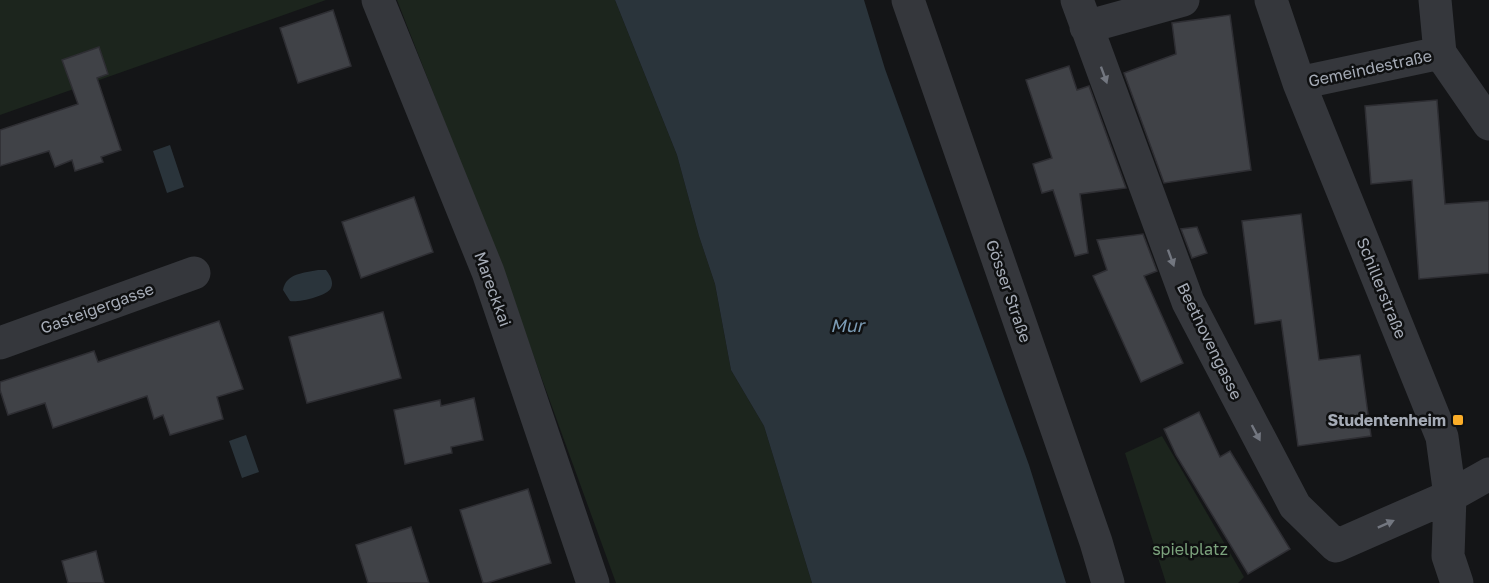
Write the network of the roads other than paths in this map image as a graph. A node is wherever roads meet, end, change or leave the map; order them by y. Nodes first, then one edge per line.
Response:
1 (378, 0) edge
2 (908, 0) edge
3 (1183, 0) edge
4 (1271, 0) edge
5 (1435, 0) edge
6 (1081, 13) edge
7 (1440, 53) junction
8 (1299, 83) junction
9 (1489, 124) edge
10 (194, 273) dead end
11 (0, 342) edge
12 (1489, 474) edge
13 (1450, 496) junction
14 (593, 583) edge
15 (1108, 583) edge
16 (1457, 583) edge

1 - 14 street, Mareckkai
2 - 15 street, Gösser Straße
3 - 6 street
4 - 8 street, Schillerstraße
5 - 7 street
6 -> 13 street, Beethovengasse
7 - 8 street, Gemeindestraße
7 - 9 street
8 - 13 street, Schillerstraße
10 - 11 street, Gasteigergasse
12 - 13 street
13 - 16 street, Schillerstraße

